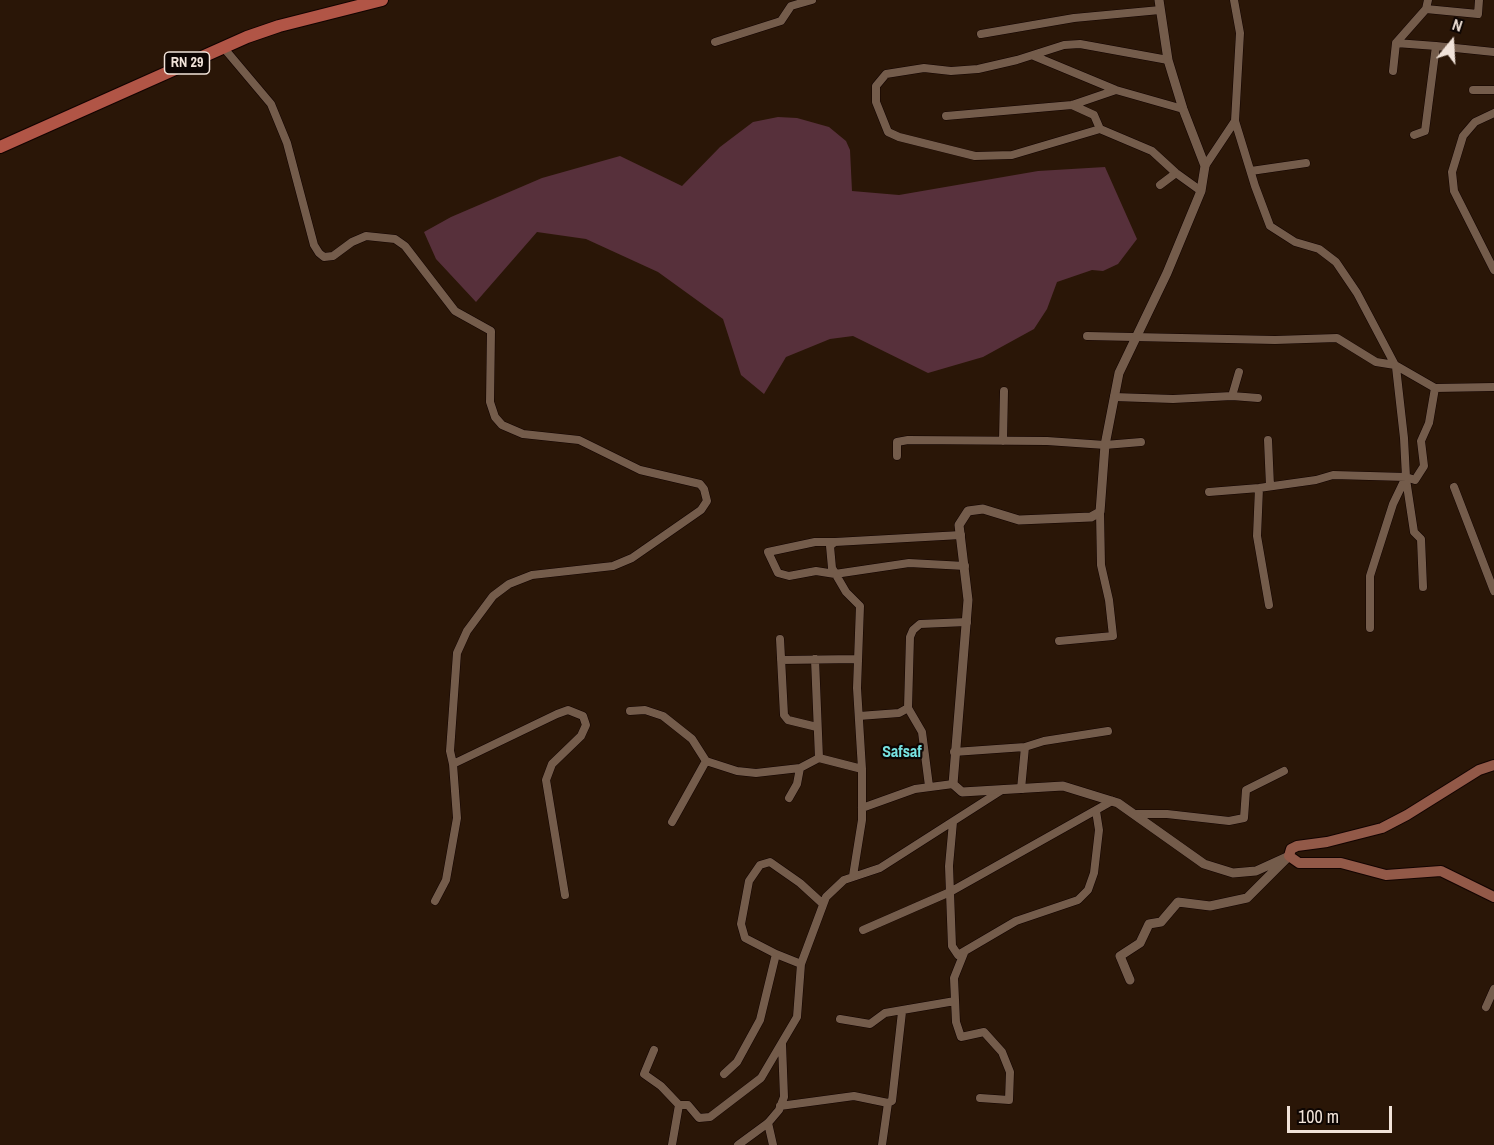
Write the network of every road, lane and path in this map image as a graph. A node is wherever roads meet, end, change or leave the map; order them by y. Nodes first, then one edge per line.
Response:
1 (382, 0) edge
2 (812, 0) edge
3 (1234, 0) edge
4 (1428, 0) edge
5 (1479, 0) edge
6 (1160, 5) edge
7 (1426, 9) junction
8 (981, 34) dead end
9 (716, 42) dead end
10 (1396, 44) junction
11 (1436, 46) junction
12 (223, 47) junction
13 (1494, 52) edge
14 (1034, 56) junction
15 (1168, 60) junction
16 (1393, 71) dead end
17 (1116, 90) junction
18 (1473, 90) dead end
19 (1494, 90) edge
20 (1072, 105) junction
21 (1183, 109) junction
22 (1494, 113) edge
23 (946, 116) dead end
24 (1235, 121) junction
25 (1100, 129) junction
26 (1414, 135) dead end
27 (0, 147) edge
28 (1306, 164) dead end
29 (1205, 165) junction
30 (1251, 171) junction
31 (1176, 173) junction
32 (1160, 185) dead end
33 (1201, 191) junction
34 (1494, 270) edge
35 (1087, 336) dead end
36 (1137, 338) junction
37 (1395, 366) junction
38 (1239, 372) dead end
39 (1494, 387) edge
40 (1435, 388) junction
41 (1004, 391) dead end
42 (1232, 396) junction
43 (1114, 397) junction
44 (1258, 398) dead end
45 (1268, 440) dead end
46 (1003, 441) junction
47 (1141, 442) dead end
48 (1105, 445) junction
49 (897, 456) dead end
50 (1406, 477) junction
51 (1270, 486) junction
52 (1454, 487) dead end
53 (1259, 488) junction
54 (1209, 492) dead end
55 (1100, 512) junction
56 (961, 535) junction
57 (835, 542) junction
58 (965, 566) junction
59 (835, 574) junction
60 (1423, 587) dead end
61 (1494, 591) edge
62 (1269, 604) dead end
63 (967, 622) junction
64 (1370, 628) dead end
65 (780, 639) dead end
66 (1059, 641) dead end
67 (814, 659) junction
68 (858, 659) junction
69 (781, 660) junction
70 (908, 708) junction
71 (630, 711) dead end
72 (859, 716) junction
73 (817, 727) junction
74 (1108, 731) dead end
75 (1025, 747) junction
76 (954, 752) junction
77 (819, 758) junction
78 (706, 761) junction
79 (453, 764) junction
80 (1494, 765) edge
81 (800, 768) junction
82 (862, 769) junction
83 (1284, 771) dead end
84 (953, 784) junction
85 (929, 786) junction
86 (1021, 789) junction
87 (1002, 790) junction
88 (789, 798) dead end
89 (1112, 801) junction
90 (862, 808) junction
91 (1096, 811) junction
92 (1134, 814) junction
93 (672, 822) dead end
94 (953, 822) junction
95 (1289, 855) junction
96 (853, 876) junction
97 (950, 892) junction
98 (565, 895) dead end
99 (1494, 897) edge
100 (435, 901) dead end
101 (822, 904) junction
102 (863, 930) dead end
103 (964, 953) junction
104 (776, 954) junction
105 (801, 964) junction
106 (1130, 980) dead end
107 (1494, 989) edge
108 (955, 1001) junction
109 (1486, 1007) dead end
110 (902, 1012) junction
111 (840, 1019) dead end
112 (782, 1042) junction
113 (654, 1050) dead end
114 (724, 1074) dead end
115 (980, 1098) dead end
116 (888, 1103) junction
117 (678, 1105) junction
118 (780, 1106) junction
119 (768, 1123) junction
120 (672, 1145) edge
121 (738, 1145) edge
122 (773, 1145) edge
123 (882, 1145) edge

1 - 12 main road, RN 29
2 - 9 street
3 - 24 street
4 - 7 street
5 - 7 street
6 - 8 street
6 - 15 street
7 - 10 street
10 - 11 street
10 - 16 street
11 - 13 street
11 - 26 street
12 - 27 main road, RN 29
12 - 79 street
14 - 15 street
14 - 17 street
14 - 25 street
15 - 21 street
17 - 20 street
17 - 21 street
18 - 19 street
20 - 23 street
20 - 25 street
21 - 29 street
22 - 34 street
24 - 29 street
24 - 30 street
25 - 31 street
28 - 30 street
29 - 33 street
30 - 37 street
31 - 32 street
31 - 33 street
33 - 36 street
35 - 36 street
36 - 37 street
36 - 43 street
37 - 40 street
37 - 50 street
38 - 42 street
39 - 40 street
40 - 50 street
41 - 46 street
42 - 43 street
42 - 44 street
43 - 48 street
45 - 51 street
46 - 48 street
46 - 49 street
47 - 48 street
48 - 55 street
50 - 51 street
50 - 60 street
50 - 64 street
51 - 53 street
52 - 61 street
53 - 54 street
53 - 62 street
55 - 56 street
55 - 66 street
56 - 57 street
56 - 58 street
57 - 59 street
57 - 59 street
58 - 59 street
58 - 63 street
59 - 68 street
63 - 70 street
63 - 76 street
65 - 69 street
67 - 68 street
67 - 69 street
67 - 73 street
68 - 72 street
69 - 73 street
70 - 72 street
70 - 85 street
71 - 78 street
72 - 82 street
73 - 77 street
74 - 75 street
75 - 76 street
75 - 86 street
76 - 84 street
77 - 81 street
77 - 82 street
78 - 81 street
78 - 93 street
79 - 98 street
79 - 100 street
80 - 95 main road
81 - 88 street
82 - 90 street
83 - 92 street
84 - 85 street
84 - 87 street
85 - 90 street
86 - 87 street
86 - 89 street
87 - 94 street
89 - 91 street
89 - 92 street
90 - 96 street
91 - 97 street
91 - 103 street
92 - 95 street
94 - 96 street
94 - 97 street
95 - 99 main road
95 - 106 street
96 - 101 street
97 - 102 street
97 - 103 street
101 - 104 street
101 - 105 street
103 - 108 street
104 - 105 street
104 - 114 street
105 - 112 street
107 - 109 street
108 - 110 street
108 - 115 street
110 - 111 street
110 - 116 street
112 - 117 street
112 - 118 street
113 - 117 street
116 - 118 street
116 - 123 street
117 - 120 street
118 - 119 street
119 - 121 street
119 - 122 street

